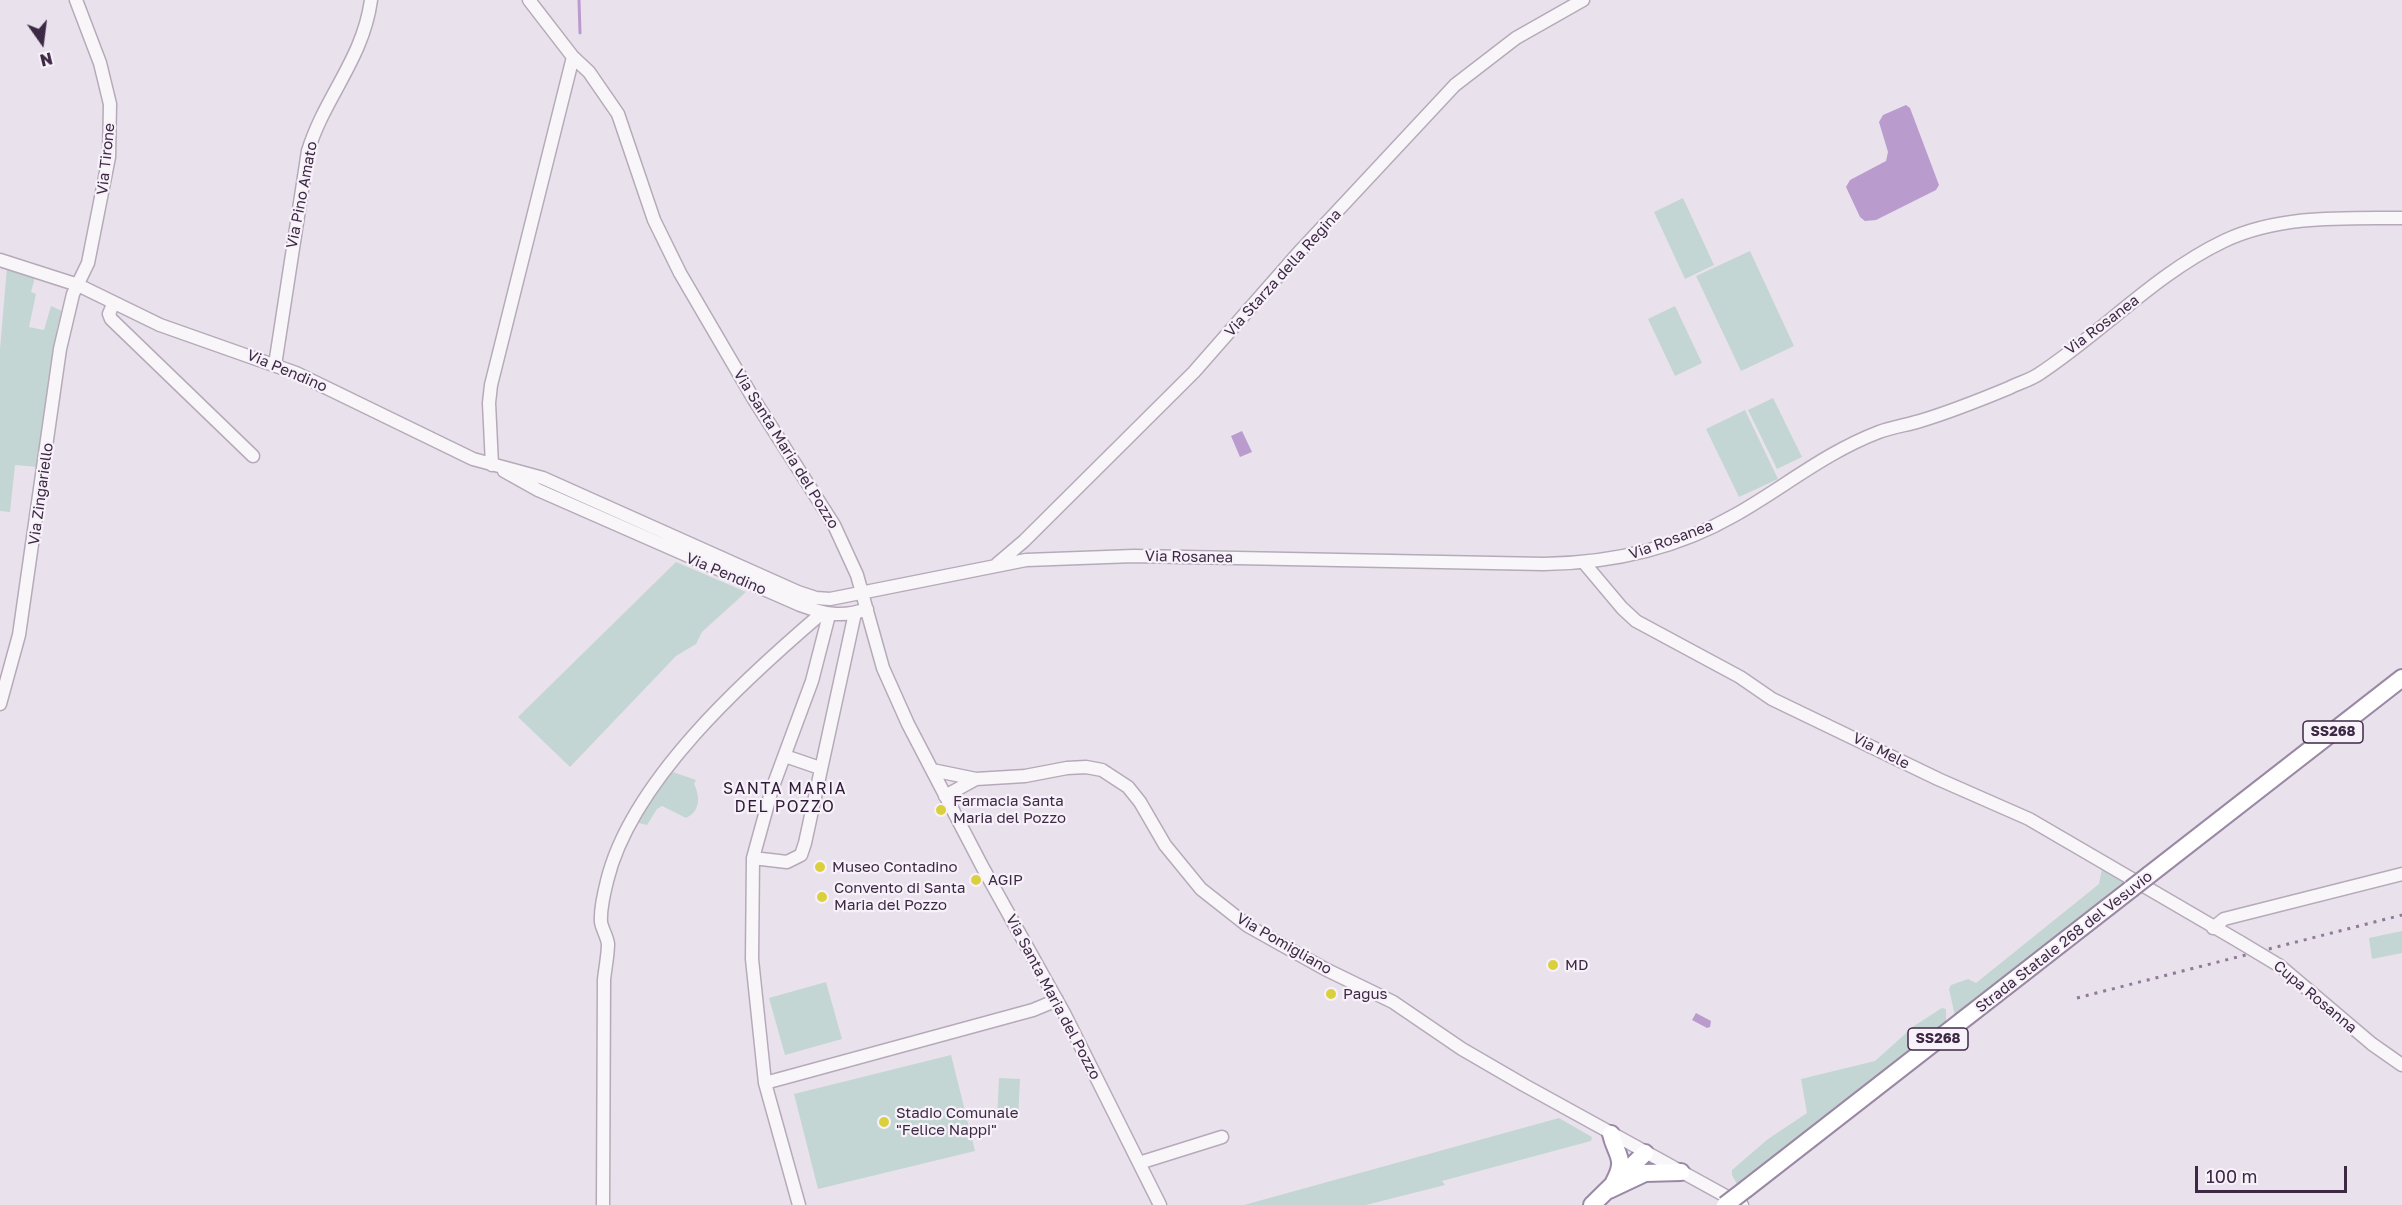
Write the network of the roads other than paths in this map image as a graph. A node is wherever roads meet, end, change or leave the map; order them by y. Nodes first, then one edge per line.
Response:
1 (76, 0) edge
2 (371, 0) edge
3 (530, 0) edge
4 (1583, 0) edge
5 (573, 57) junction
6 (2402, 218) edge
7 (0, 260) edge
8 (78, 285) junction
9 (113, 304) junction
10 (275, 365) junction
11 (253, 456) dead end
12 (492, 465) junction
13 (1585, 564) junction
14 (996, 565) junction
15 (863, 593) junction
16 (861, 611) junction
17 (826, 614) junction
18 (2402, 678) edge
19 (0, 704) edge
20 (785, 756) junction
21 (820, 768) junction
22 (932, 770) junction
23 (976, 778) junction
24 (945, 796) junction
25 (753, 858) junction
26 (2402, 874) edge
27 (2194, 916) joint
28 (2213, 928) junction
29 (1057, 1000) junction
30 (2402, 1065) edge
31 (765, 1083) junction
32 (1611, 1134) junction
33 (1222, 1137) dead end
34 (1645, 1153) junction
35 (1138, 1163) junction
36 (1681, 1172) junction
37 (1609, 1190) junction
38 (1744, 1197) edge
39 (603, 1205) edge
40 (799, 1205) edge
41 (1161, 1205) edge
42 (1592, 1205) edge
43 (1725, 1205) edge

1 - 8 street, Via Tirone
2 - 10 street, Via Pino Amato
3 - 5 street, Via Santa Maria del Pozzo
4 - 14 street, Via Starza della Regina
5 - 12 street
5 - 15 street, Via Santa Maria del Pozzo
6 - 13 street, Via Rosanea
7 - 8 street, Via Pendino
8 - 9 street, Via Pendino
8 - 19 street, Via Zingariello
9 - 10 street, Via Pendino
9 - 11 street
10 - 12 street, Via Pendino
12 - 15 street, Via Pendino
12 - 17 street, Via Pendino
13 - 14 street, Via Rosanea
13 - 27 street, Via Mele
14 - 15 street, Via Rosanea
15 - 16 street, Via Santa Maria del Pozzo
16 - 17 street, Via Pendino
16 - 21 street
16 - 22 street, Via Santa Maria del Pozzo
17 - 20 street
17 - 39 street
18 - 38 highway, Strada Statale 268 del Vesuvio / SS268, bridge
20 - 21 street
20 - 25 street
21 - 25 street
22 - 23 street, Via Pomigliano
22 - 24 street, Via Santa Maria del Pozzo
23 - 24 street, Via Pomigliano
23 - 32 street, Via Pomigliano
24 - 29 street, Via Santa Maria del Pozzo
25 - 31 street
26 - 28 street
27 - 28 street, Cupa Rosanna
28 - 30 street, Cupa Rosanna, bridge
29 - 31 street
29 - 35 street, Via Santa Maria del Pozzo
31 - 40 street
32 - 34 street, Via Pomigliano
32 - 37 highway
33 - 35 street
34 - 36 street, Via Pomigliano
34 - 37 highway
35 - 41 street, Via Santa Maria del Pozzo
36 - 37 highway
36 - 38 street, Via Pomigliano
37 - 42 highway
38 - 43 highway, Strada Statale 268 del Vesuvio / SS268, bridge

